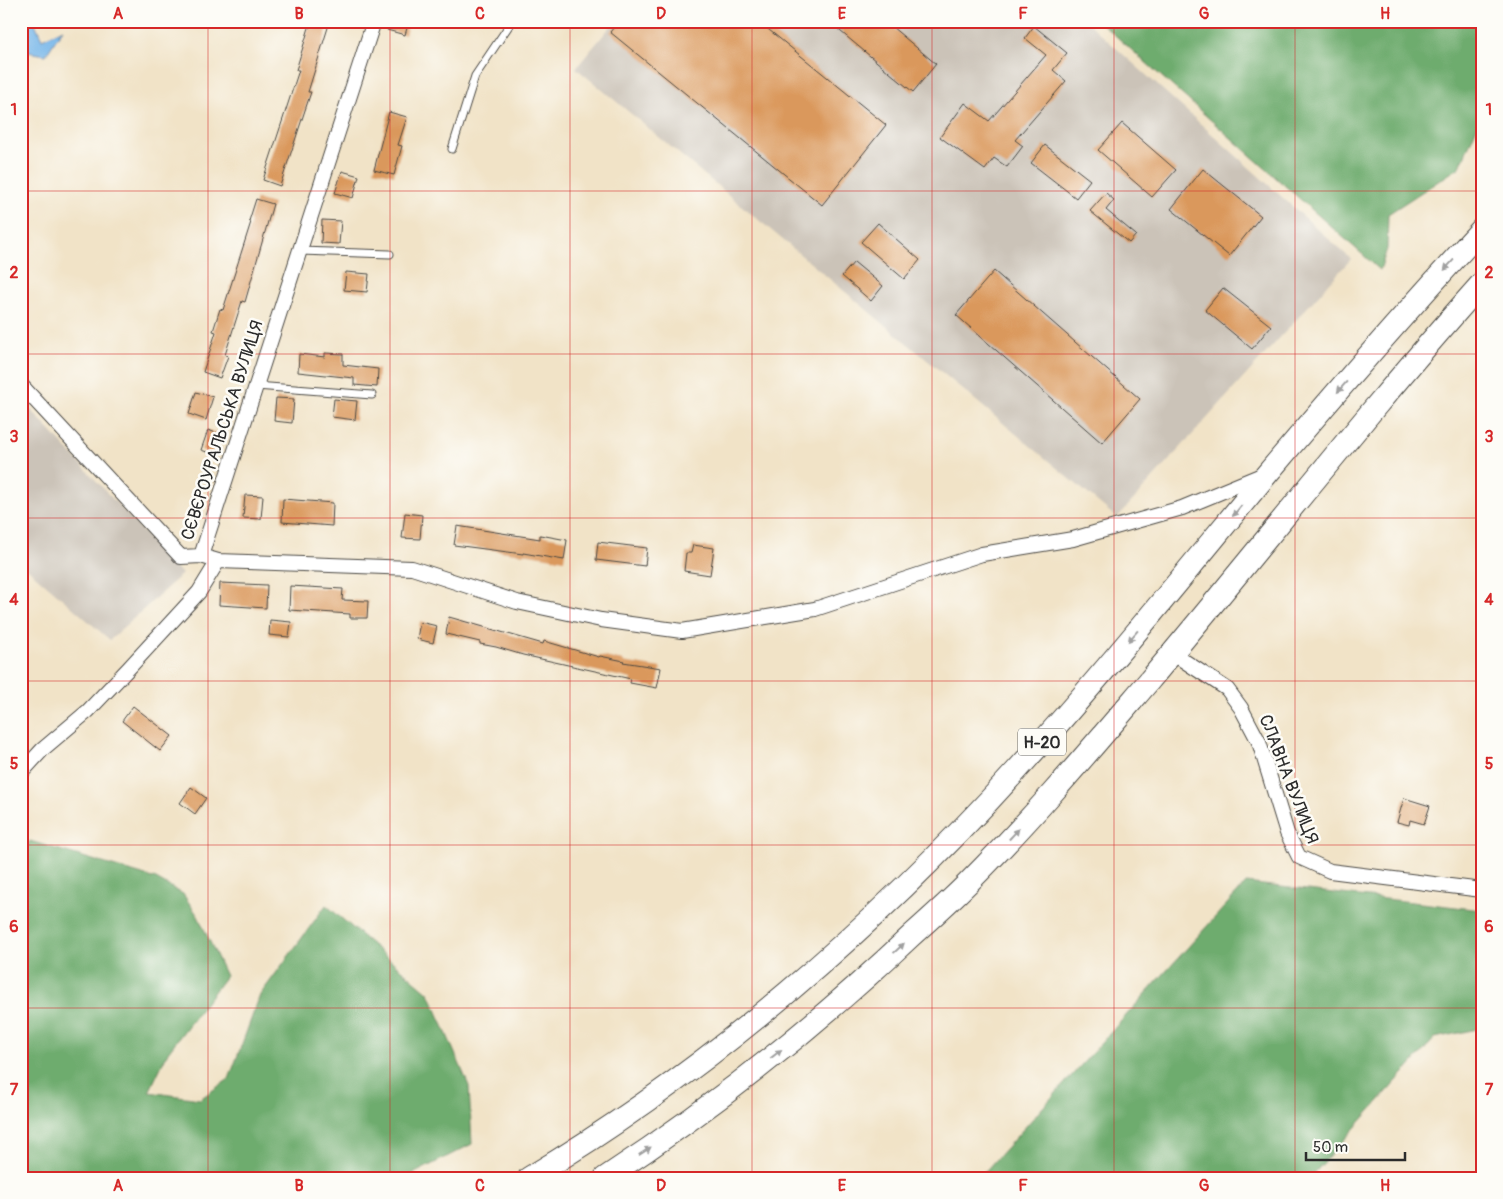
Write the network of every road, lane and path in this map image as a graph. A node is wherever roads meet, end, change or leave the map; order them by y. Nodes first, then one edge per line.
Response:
1 (374, 21) edge
2 (512, 21) edge
3 (452, 149) dead end
4 (1482, 229) edge
5 (300, 251) junction
6 (390, 254) dead end
7 (1482, 283) edge
8 (21, 385) edge
9 (256, 386) junction
10 (372, 395) dead end
11 (1269, 472) junction
12 (201, 556) junction
13 (218, 561) junction
14 (1172, 653) junction
15 (21, 773) edge
16 (1482, 890) edge
17 (529, 1178) edge
18 (605, 1178) edge

1 - 5 street, СЄВЄРОУРАЛЬСЬКА ВУЛИЦЯ
2 - 3 lane
4 -> 11 main road, Н-20
5 - 6 lane
5 - 9 street, СЄВЄРОУРАЛЬСЬКА ВУЛИЦЯ
7 - 14 main road, Н-20
8 - 12 street
9 - 10 lane
9 - 12 street, СЄВЄРОУРАЛЬСЬКА ВУЛИЦЯ
11 - 13 street, СЄВЄРОУРАЛЬСЬКА ВУЛИЦЯ
11 -> 17 main road, Н-20
12 - 13 street, СЄВЄРОУРАЛЬСЬКА ВУЛИЦЯ
13 - 15 street
14 - 16 street, СЛАВНА ВУЛИЦЯ
18 -> 14 main road, Н-20

